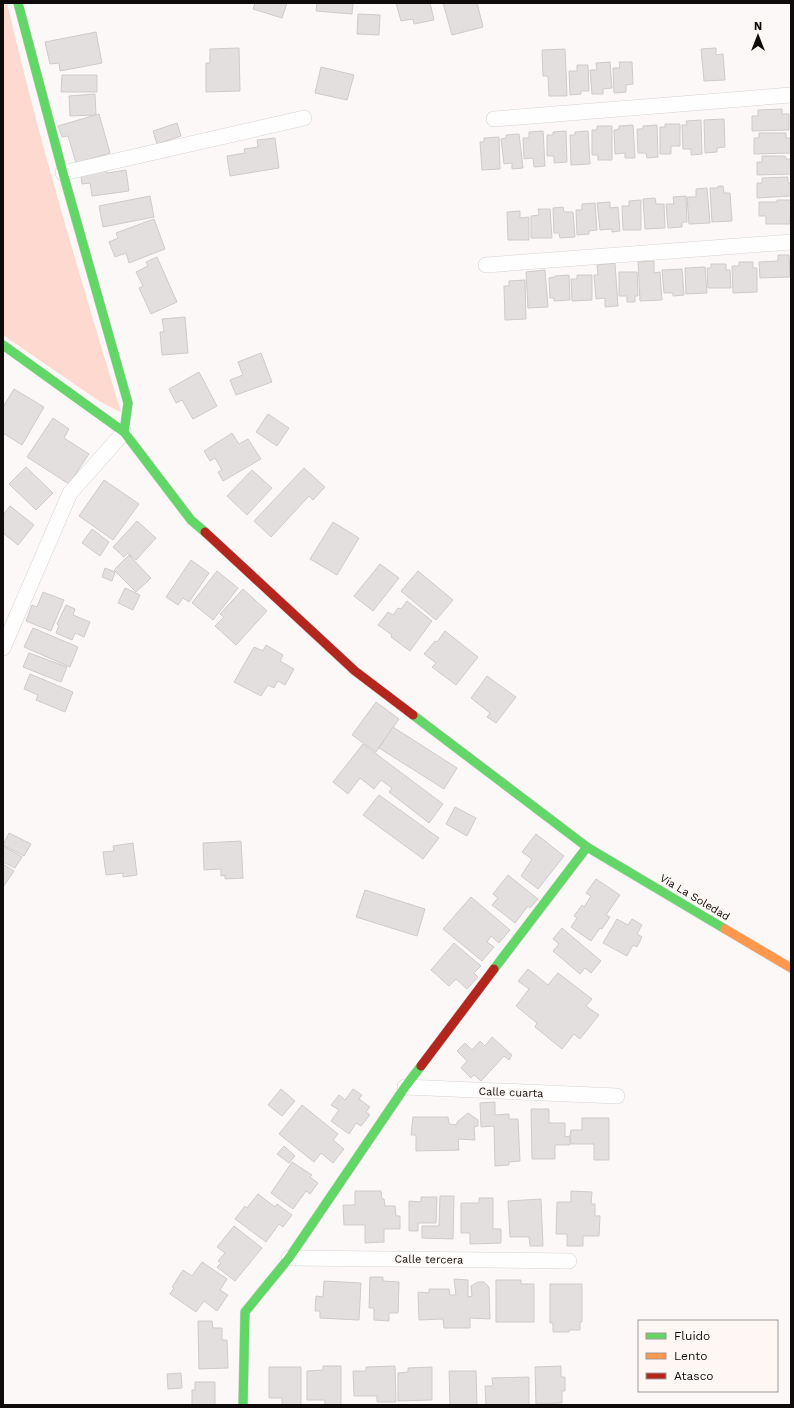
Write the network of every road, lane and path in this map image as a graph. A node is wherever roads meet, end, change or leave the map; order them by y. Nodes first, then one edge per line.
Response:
1 (18, 3) edge
2 (791, 94) edge
3 (304, 118) dead end
4 (494, 119) dead end
5 (63, 173) junction
6 (791, 242) edge
7 (486, 265) dead end
8 (3, 345) edge
9 (124, 432) junction
10 (3, 648) edge
11 (587, 847) junction
12 (791, 968) edge
13 (405, 1087) junction
14 (617, 1096) dead end
15 (290, 1258) junction
16 (569, 1261) dead end
17 (243, 1405) edge

1 - 5 street
2 - 4 street
3 - 5 street
5 - 9 street
6 - 7 street
8 - 9 street, Vía La Soledad
9 - 10 street
9 - 11 street, Vía La Soledad
11 - 12 street, Vía La Soledad
11 - 13 street
13 - 14 street, Calle cuarta
13 - 15 street
15 - 16 street, Calle tercera
15 - 17 street

